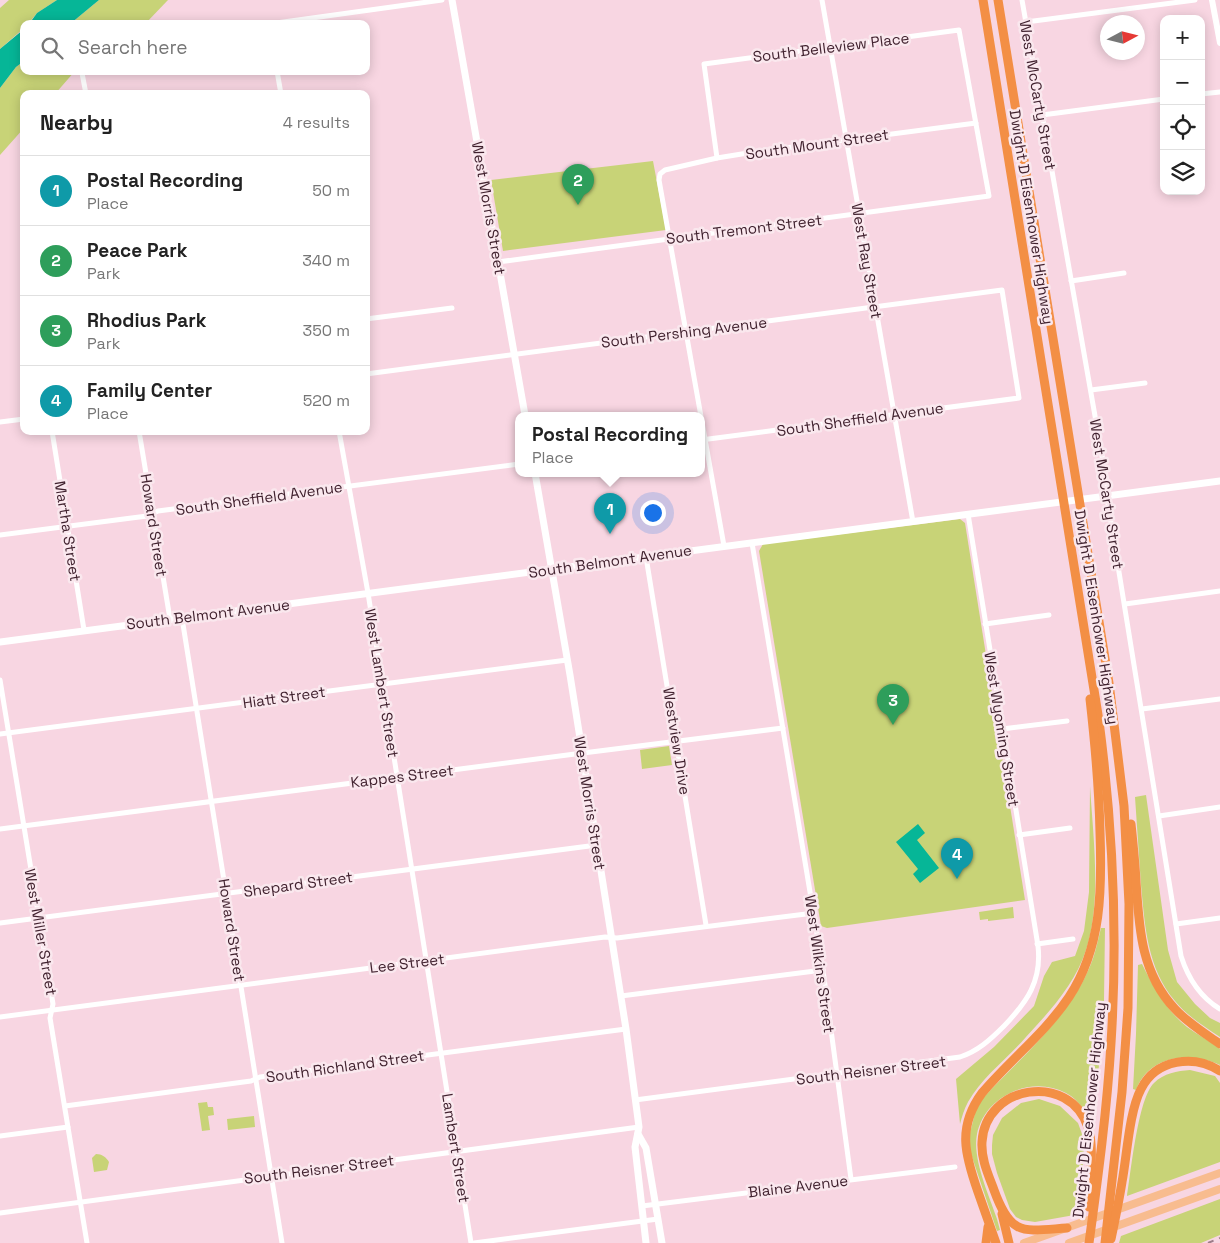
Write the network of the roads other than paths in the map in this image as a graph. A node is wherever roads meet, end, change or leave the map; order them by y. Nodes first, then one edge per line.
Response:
1 (442, 0) edge
2 (452, 0) edge
3 (822, 0) edge
4 (983, 0) edge
5 (998, 0) edge
6 (1022, 0) edge
7 (1195, 0) edge
8 (1212, 0) edge
9 (299, 20) edge
10 (1026, 22) junction
11 (1220, 43) edge
12 (830, 47) junction
13 (82, 75) edge
14 (278, 75) edge
15 (85, 90) edge
16 (280, 90) edge
17 (1220, 92) edge
18 (1205, 94) edge
19 (1160, 100) edge
20 (1042, 115) junction
21 (976, 123) junction
22 (846, 140) junction
23 (717, 158) junction
24 (859, 214) junction
25 (670, 239) junction
26 (498, 262) junction
27 (1124, 273) dead end
28 (1071, 280) junction
29 (876, 307) junction
30 (452, 308) dead end
31 (370, 318) edge
32 (687, 332) junction
33 (514, 354) junction
34 (370, 373) edge
35 (1145, 383) dead end
36 (1091, 390) junction
37 (1018, 398) joint
38 (524, 412) edge
39 (699, 412) edge
40 (894, 414) junction
41 (20, 420) edge
42 (0, 422) edge
43 (53, 435) edge
44 (140, 435) edge
45 (340, 435) edge
46 (705, 440) edge
47 (705, 450) edge
48 (515, 465) edge
49 (537, 477) edge
50 (1220, 481) edge
51 (349, 486) junction
52 (1108, 497) junction
53 (152, 514) junction
54 (968, 514) junction
55 (913, 522) junction
56 (67, 526) junction
57 (0, 535) edge
58 (752, 542) junction
59 (724, 546) junction
60 (646, 557) junction
61 (552, 569) junction
62 (1220, 591) edge
63 (368, 593) junction
64 (1125, 604) junction
65 (1082, 611) junction
66 (1049, 615) dead end
67 (182, 618) junction
68 (170, 619) junction
69 (985, 624) junction
70 (84, 630) junction
71 (0, 642) edge
72 (567, 660) junction
73 (0, 680) edge
74 (382, 684) junction
75 (1220, 699) edge
76 (197, 709) junction
77 (1142, 709) junction
78 (1066, 721) dead end
79 (783, 728) junction
80 (1002, 730) junction
81 (9, 733) junction
82 (0, 734) edge
83 (677, 741) junction
84 (582, 753) junction
85 (1119, 760) junction
86 (397, 777) junction
87 (212, 802) junction
88 (1220, 807) edge
89 (1159, 816) junction
90 (23, 826) junction
91 (1070, 828) dead end
92 (0, 829) edge
93 (1019, 835) junction
94 (596, 845) junction
95 (412, 869) junction
96 (226, 893) junction
97 (814, 913) junction
98 (38, 918) junction
99 (1220, 918) edge
100 (0, 923) edge
101 (1176, 924) junction
102 (706, 926) junction
103 (611, 937) junction
104 (1073, 938) dead end
105 (1037, 944) junction
106 (426, 961) junction
107 (823, 970) junction
108 (241, 985) junction
109 (621, 996) junction
110 (1220, 1009) edge
111 (52, 1010) junction
112 (0, 1017) edge
113 (626, 1029) junction
114 (1220, 1044) edge
115 (441, 1053) junction
116 (1220, 1071) edge
117 (836, 1075) junction
118 (256, 1079) junction
119 (636, 1100) junction
120 (65, 1106) junction
121 (68, 1127) junction
122 (638, 1130) junction
123 (0, 1136) edge
124 (456, 1151) junction
125 (955, 1166) dead end
126 (1220, 1173) edge
127 (271, 1175) junction
128 (851, 1179) junction
129 (1220, 1190) edge
130 (1092, 1193) junction
131 (81, 1202) junction
132 (656, 1204) junction
133 (642, 1206) junction
134 (1000, 1207) junction
135 (0, 1213) edge
136 (658, 1219) junction
137 (644, 1220) junction
138 (988, 1220) junction
139 (1067, 1228) junction
140 (521, 1237) junction
141 (87, 1243) edge
142 (282, 1243) edge
143 (472, 1243) edge
144 (523, 1243) edge
145 (646, 1243) edge
146 (662, 1243) edge
147 (986, 1243) edge
148 (996, 1243) edge
149 (1009, 1243) edge
150 (1024, 1243) edge
151 (1069, 1243) edge
152 (1089, 1243) edge
153 (1105, 1243) edge
154 (1110, 1243) edge

1 - 9 street
2 - 26 main road, West Morris Street
3 - 12 street, West Ray Street
4 - 65 highway, Dwight D Eisenhower Highway
5 - 85 highway, Dwight D Eisenhower Highway
6 - 10 street, West McCarty Street
7 - 10 street
8 - 11 street
10 - 20 street, West McCarty Street
12 - 21 street, South Belleview Place
12 - 22 street, West Ray Street
12 - 23 street, South Belleview Place
13 - 15 street
14 - 16 street
17 - 18 street
19 - 20 street
20 - 28 street, West McCarty Street
21 - 22 street, South Mount Street
21 - 24 street, South Tremont Street
22 - 23 street, South Mount Street
22 - 24 street, West Ray Street
23 - 25 street, South Mount Street
24 - 25 street, South Tremont Street
24 - 29 street, West Ray Street
25 - 26 street, South Tremont Street
25 - 32 street
26 - 33 main road, West Morris Street
27 - 28 street
28 - 36 street, West McCarty Street
29 - 32 street, South Pershing Avenue
29 - 37 street, South Pershing Avenue
29 - 40 street, West Ray Street
30 - 31 street
32 - 33 street, South Pershing Avenue
32 - 39 street
33 - 34 street, South Pershing Avenue
33 - 38 main road, West Morris Street
35 - 36 street
36 - 52 street, West McCarty Street
37 - 40 street, South Sheffield Avenue
40 - 46 street, South Sheffield Avenue
40 - 55 street, West Ray Street
41 - 42 street
43 - 56 street, Martha Street
44 - 53 street, Howard Street
45 - 51 street, West Lambert Street
47 - 59 street
48 - 51 street, South Sheffield Avenue
49 - 61 main road, West Morris Street
50 - 52 main road, South Belmont Avenue
51 - 53 street, South Sheffield Avenue
51 - 63 street, West Lambert Street
52 - 54 main road, South Belmont Avenue
52 - 64 street, West McCarty Street
53 - 56 street, South Sheffield Avenue
53 - 68 street, Howard Street
54 - 55 main road, South Belmont Avenue
54 - 69 street, West Wyoming Street
55 - 58 main road, South Belmont Avenue
56 - 57 street, South Sheffield Avenue
56 - 70 street, Martha Street
58 - 59 main road, South Belmont Avenue
58 - 79 street
59 - 60 main road, South Belmont Avenue
60 - 61 main road, South Belmont Avenue
60 - 83 street, Westview Drive
61 - 63 main road, South Belmont Avenue
61 - 72 main road, West Morris Street
62 - 64 street
63 - 67 main road, South Belmont Avenue
63 - 74 street, West Lambert Street
64 - 77 street, West McCarty Street
65 - 130 highway, Dwight D Eisenhower Highway
65 - 138 highway
66 - 69 street
67 - 68 main road, South Belmont Avenue
67 - 76 street, Howard Street
68 - 70 main road, South Belmont Avenue
69 - 80 street, West Wyoming Street
70 - 71 main road, South Belmont Avenue
72 - 74 street, Hiatt Street
72 - 84 main road, West Morris Street
73 - 81 street, West Miller Street
74 - 76 street, Hiatt Street
74 - 86 street, West Lambert Street
75 - 77 street
76 - 81 street, Hiatt Street
76 - 87 street, Howard Street
77 - 89 street, West McCarty Street
78 - 80 street
79 - 83 street, Kappes Street
79 - 97 street, West Wilkins Street
80 - 93 street, West Wyoming Street
81 - 82 street, Hiatt Street
81 - 90 street, West Miller Street
83 - 84 street, Kappes Street
83 - 102 street, Westview Drive
84 - 86 street, Kappes Street
84 - 94 main road, West Morris Street
85 - 114 highway
85 - 153 highway, Dwight D Eisenhower Highway
86 - 87 street, Kappes Street
86 - 95 street, West Lambert Street
87 - 90 street, Kappes Street
87 - 96 street, Howard Street
88 - 89 street
89 - 101 street, West McCarty Street
90 - 92 street, Kappes Street
90 - 98 street, West Miller Street
91 - 93 street
93 - 105 street, West Wyoming Street
94 - 95 street, Shepard Street
94 - 103 main road, West Morris Street
95 - 96 street, Shepard Street
95 - 106 street, West Lambert Street
96 - 98 street, Shepard Street
96 - 108 street, Howard Street
97 - 102 street, Lee Street
97 - 107 street, West Wilkins Street
98 - 100 street, Shepard Street
98 - 111 street, West Miller Street
99 - 101 street
101 - 110 street, West McCarty Street
102 - 103 street, Lee Street
103 - 106 street, Lee Street
103 - 109 main road, West Morris Street
104 - 105 street
105 - 117 street, South Reisner Street
106 - 108 street, Lee Street
106 - 115 street, West Lambert Street
107 - 109 street
107 - 117 street, West Wilkins Street
108 - 111 street, Lee Street
108 - 118 street, Howard Street
109 - 113 main road, West Morris Street
111 - 112 street, Lee Street
111 - 120 street, West Miller Street
113 - 115 street, South Richland Street
113 - 119 main road, West Morris Street
115 - 118 street, South Richland Street
115 - 124 street, Lambert Street
116 - 154 highway
117 - 119 street, South Reisner Street
117 - 128 street, West Wilkins Street
118 - 120 street, South Richland Street
118 - 127 street, Howard Street
119 - 122 main road, West Morris Street
120 - 121 street, West Miller Street
121 - 123 street
121 - 131 street, West Miller Street
122 - 124 street, South Reisner Street
122 - 132 main road, West Morris Street
122 - 133 main road, West Morris Street
124 - 127 street, South Reisner Street
124 - 143 street, Lambert Street
125 - 128 street, Blaine Avenue
126 - 139 main road
127 - 131 street, South Reisner Street
127 - 142 street, Howard Street
128 - 132 street, Blaine Avenue
129 - 151 main road
130 - 134 highway
130 - 152 highway
131 - 135 street, South Reisner Street
131 - 141 street, West Miller Street
132 - 133 street, Blaine Avenue
132 - 136 main road, West Morris Street
133 - 137 main road, West Morris Street
134 - 139 highway
134 - 149 highway
136 - 137 street
136 - 146 main road, West Morris Street
137 - 140 street
137 - 145 main road, West Morris Street
138 - 147 highway
138 - 148 highway
139 - 150 main road
140 - 143 street
140 - 144 street

